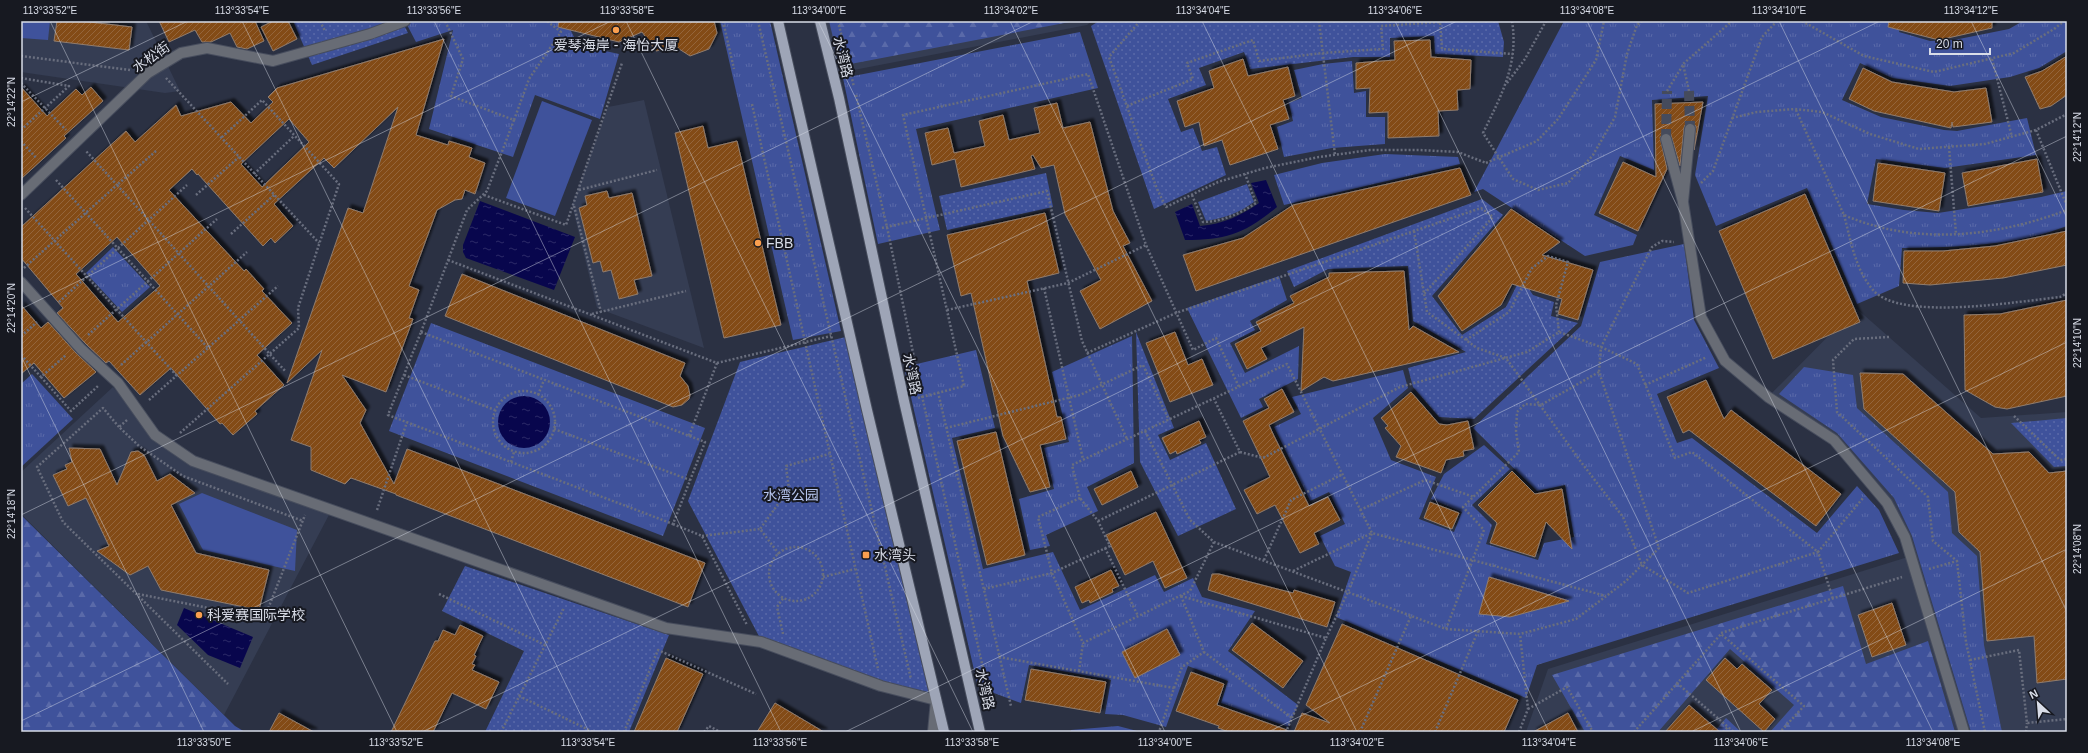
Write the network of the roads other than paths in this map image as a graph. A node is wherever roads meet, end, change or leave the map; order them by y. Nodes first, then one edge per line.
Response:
1 (405, 21) edge
2 (778, 21) edge
3 (820, 21) edge
4 (1690, 129) tunnel mouth
5 (1666, 139) tunnel mouth
6 (21, 195) edge
7 (1683, 202) junction
8 (21, 282) edge
9 (936, 700) junction
10 (933, 732) edge
11 (944, 732) edge
12 (980, 732) edge
13 (1964, 732) edge

1 - 6 street, 水松街
2 - 9 main road
3 - 12 main road, 水湾路
4 - 7 street
5 - 7 street
7 - 13 street
8 - 9 street
9 - 10 street
9 - 11 main road

